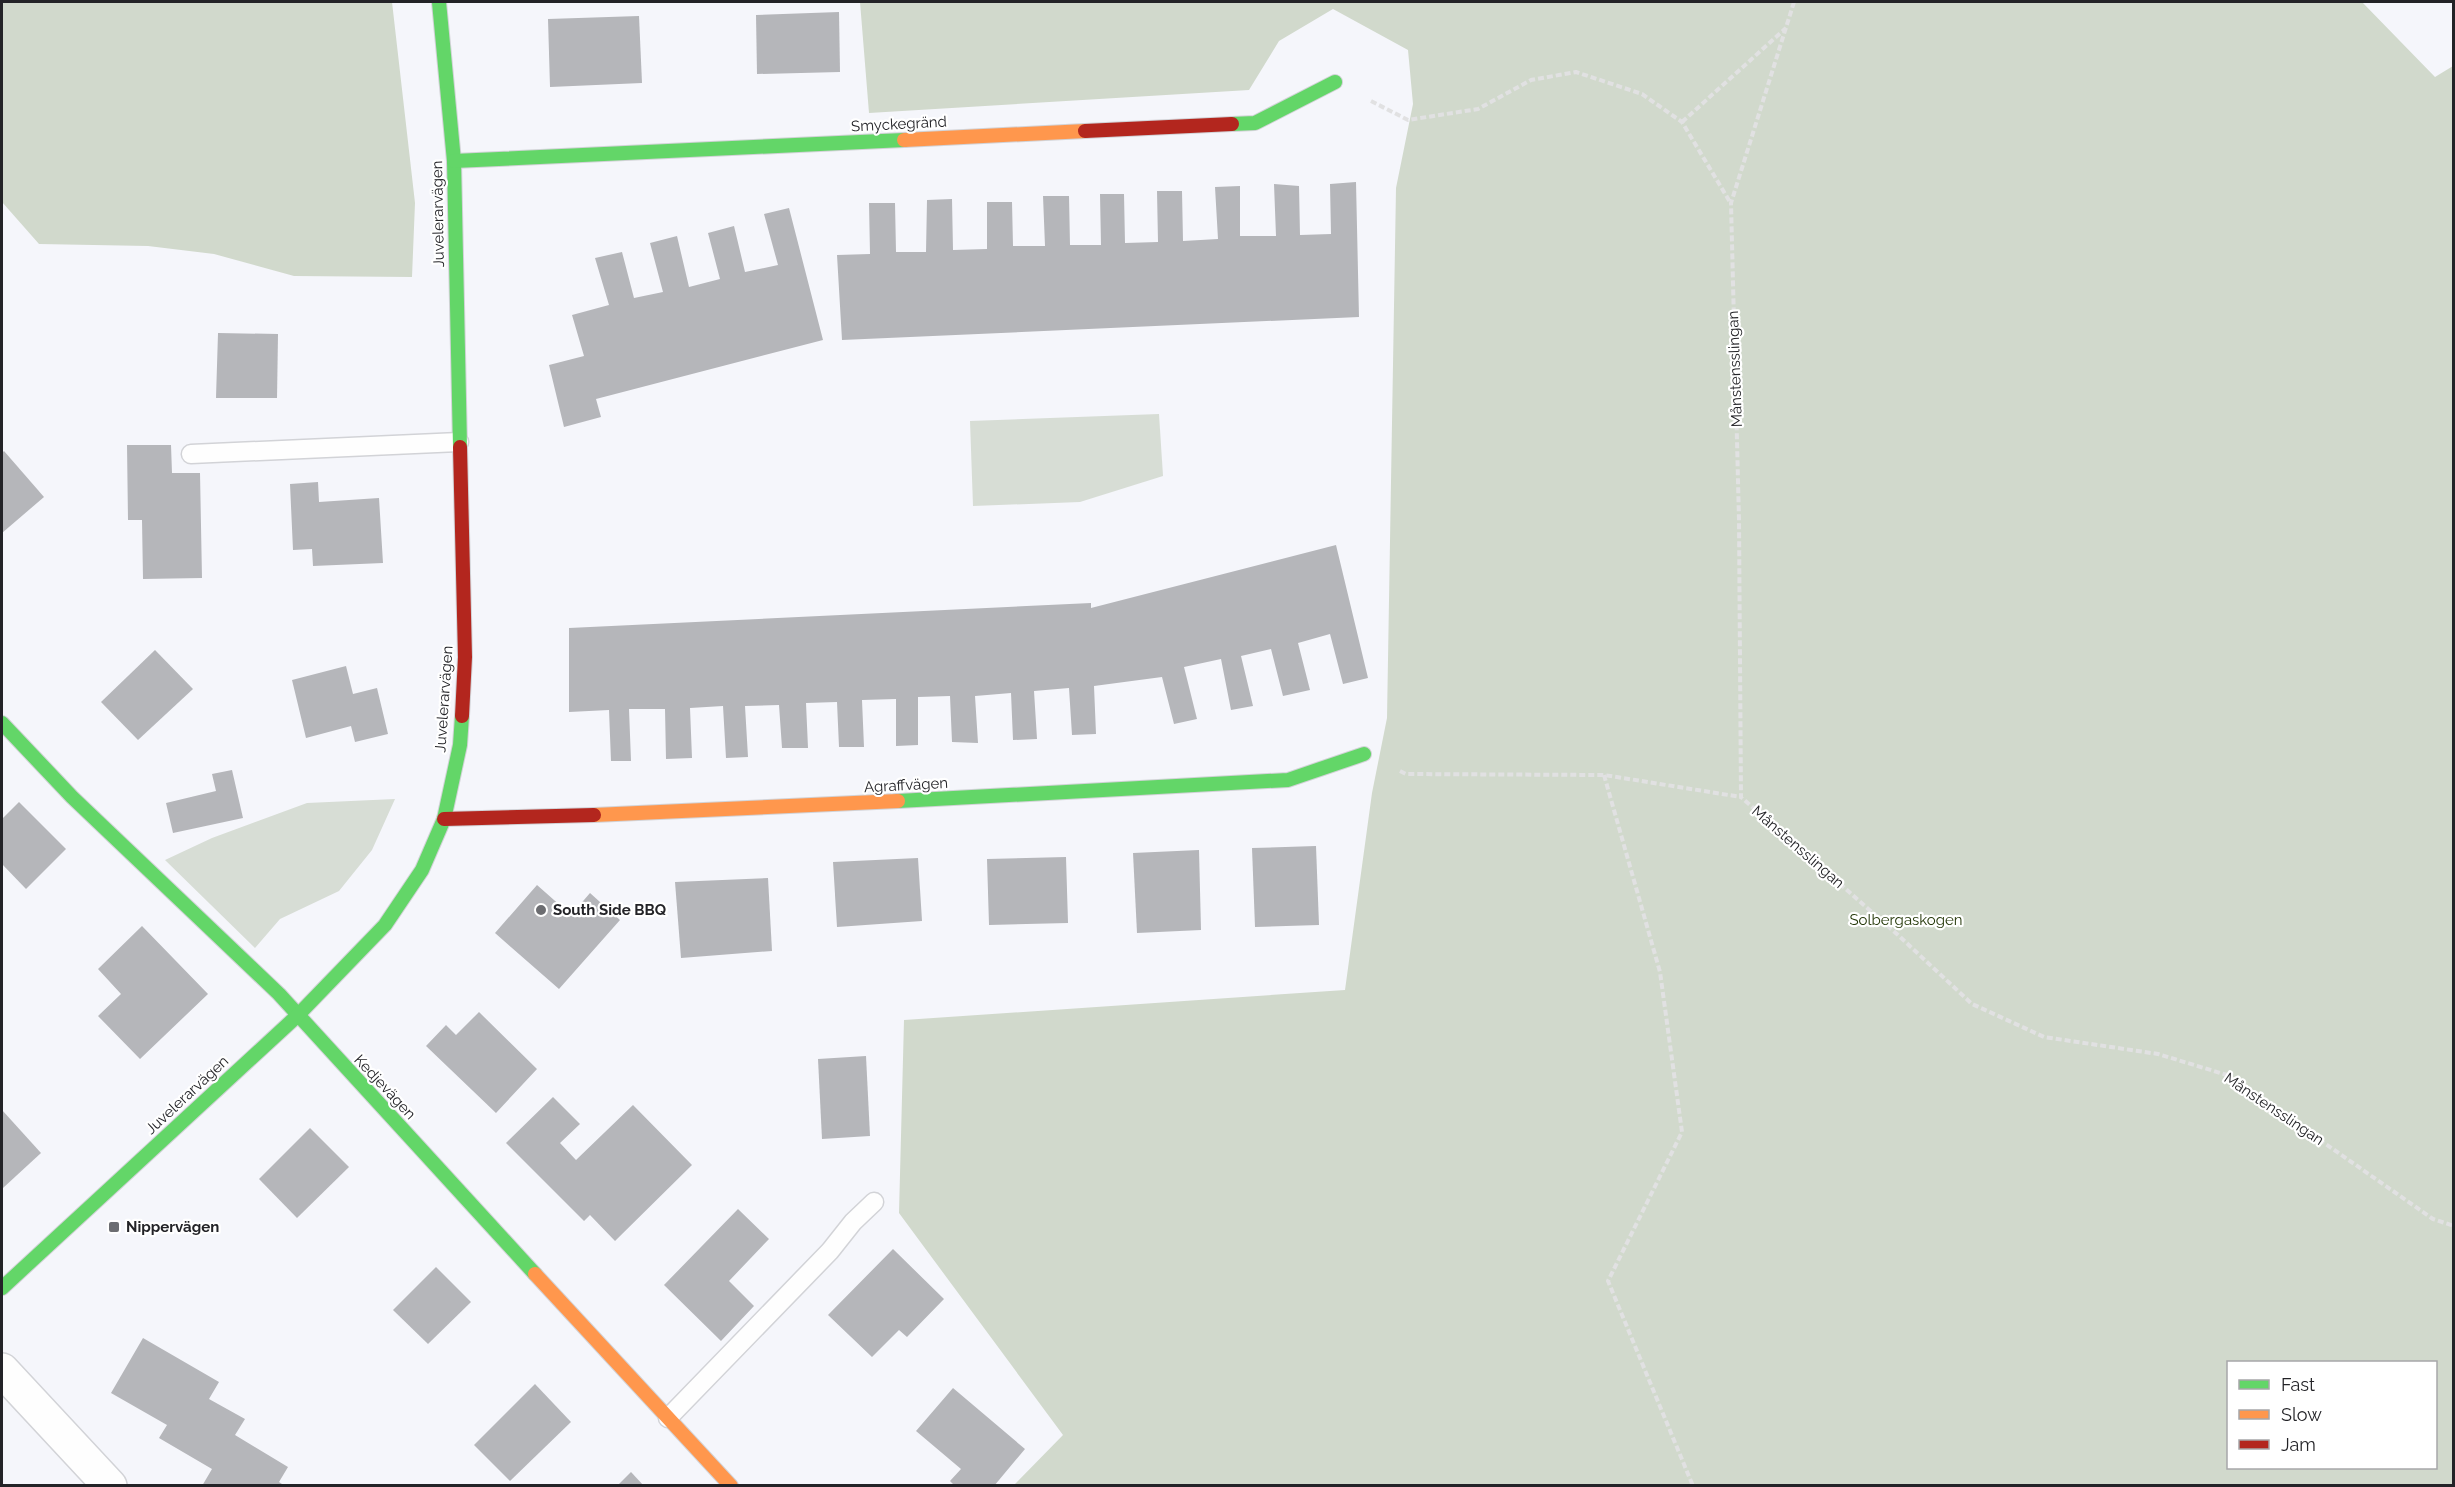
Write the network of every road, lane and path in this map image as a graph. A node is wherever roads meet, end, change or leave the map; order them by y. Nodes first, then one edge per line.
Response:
1 (439, 2) edge
2 (1794, 2) edge
3 (1786, 28) junction
4 (1335, 82) joint
5 (1682, 122) junction
6 (454, 161) junction
7 (1731, 203) junction
8 (459, 442) junction
9 (191, 454) dead end
10 (2, 723) edge
11 (1364, 754) joint
12 (1604, 775) junction
13 (1741, 797) junction
14 (444, 819) junction
15 (297, 1016) junction
16 (874, 1202) dead end
17 (2454, 1226) edge
18 (2, 1288) edge
19 (2, 1370) edge
20 (668, 1418) junction
21 (110, 1485) edge
22 (731, 1485) edge
23 (1693, 1485) edge

1 - 6 street, Juvelerarvägen
2 - 3 path, Månstensslingan
3 - 5 path
3 - 7 path, Månstensslingan
4 - 5 path
4 - 6 street, Smyckegränd
5 - 7 path
6 - 8 street, Juvelerarvägen
7 - 13 path, Månstensslingan
8 - 9 lane
8 - 14 street, Juvelerarvägen
10 - 15 street, Kedjevägen
11 - 12 path
11 - 14 street, Agraffvägen
12 - 13 path
12 - 23 path
13 - 17 path, Månstensslingan
14 - 15 street, Juvelerarvägen
15 - 18 street, Juvelerarvägen
15 - 20 street, Kedjevägen
16 - 20 lane
19 - 21 street
20 - 22 street, Kedjevägen

